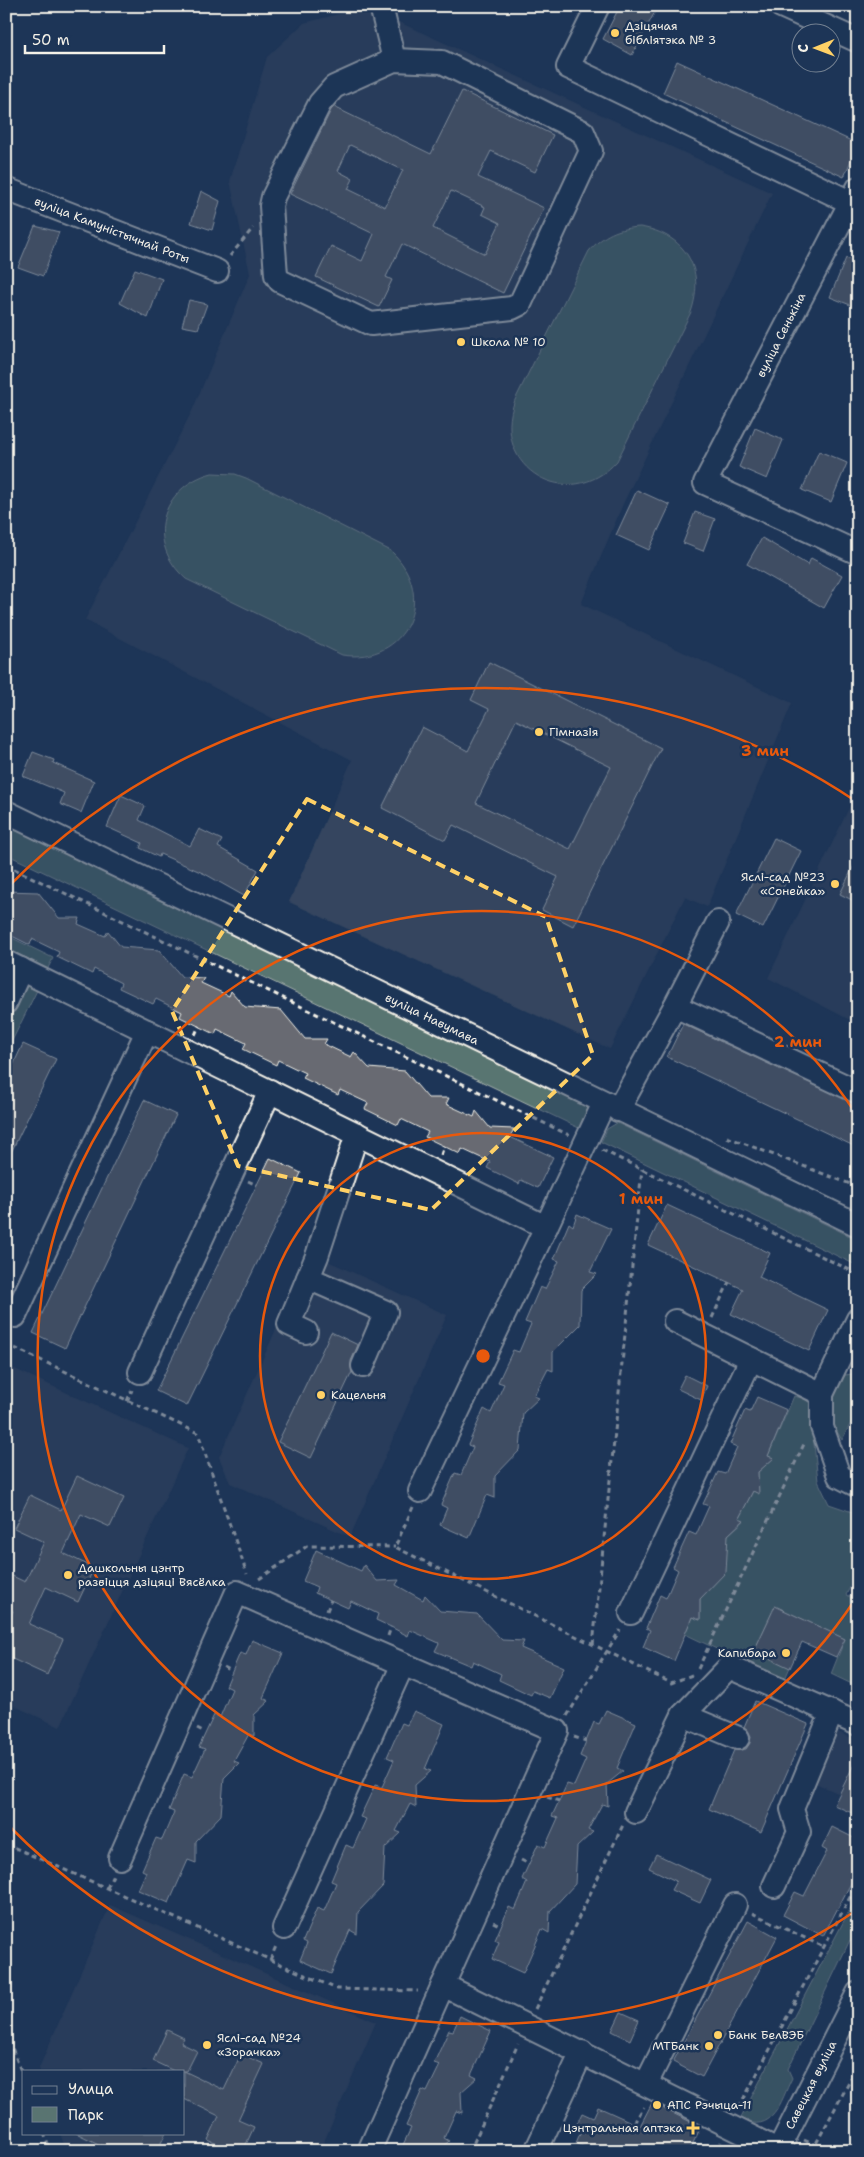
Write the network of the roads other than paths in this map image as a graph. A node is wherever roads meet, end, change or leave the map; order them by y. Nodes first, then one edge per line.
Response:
1 (381, 6) edge
2 (598, 6) edge
3 (781, 6) edge
4 (858, 41) edge
5 (394, 60) junction
6 (6, 189) edge
7 (854, 195) edge
8 (218, 271) road end
9 (858, 554) edge
10 (6, 812) edge
11 (718, 922) dead end
12 (14, 966) edge
13 (6, 1002) edge
14 (674, 1006) junction
15 (147, 1031) junction
16 (270, 1091) junction
17 (858, 1092) edge
18 (611, 1107) junction
19 (357, 1134) junction
20 (858, 1225) edge
21 (546, 1226) junction
22 (308, 1278) junction
23 (14, 1316) dead end
24 (858, 1319) edge
25 (675, 1321) dead end
26 (306, 1332) dead end
27 (751, 1359) junction
28 (363, 1366) dead end
29 (140, 1372) dead end
30 (822, 1394) junction
31 (858, 1486) edge
32 (420, 1491) road end
33 (631, 1613) road end
34 (402, 1664) junction
35 (832, 1712) junction
36 (684, 1716) junction
37 (858, 1724) edge
38 (738, 1738) dead end
39 (636, 1812) dead end
40 (120, 1858) dead end
41 (774, 1886) dead end
42 (736, 1905) road end
43 (284, 1928) dead end
44 (441, 1988) junction
45 (858, 1993) edge
46 (582, 2052) junction
47 (646, 2084) junction
48 (539, 2150) edge
49 (778, 2150) edge
50 (368, 2151) edge

1 - 5 street
2 - 7 street
3 - 4 street
5 - 5 street
6 - 8 street, вуліца Камуністычнай Роты
7 - 9 street, вуліца Сенькіна
10 - 18 street, вуліца Навумава
11 - 14 street
12 - 13 street
12 - 15 street
14 - 17 street
14 - 18 street
15 - 16 street
15 - 23 street
16 - 19 street
16 - 29 street
18 - 20 street, вуліца Навумава
18 - 21 street
19 - 21 street
19 - 22 street
21 - 32 street
22 - 26 street
22 - 28 street
24 - 30 street
25 - 27 street
27 - 30 street
27 - 33 street
30 - 31 street
34 - 40 street
34 - 43 street
34 - 44 street
35 - 36 street
35 - 37 street
35 - 41 street
36 - 38 street
36 - 39 street
42 - 47 street
44 - 46 street
44 - 50 street
45 - 49 street, Савецкая вуліца
46 - 47 street
46 - 48 street
47 - 49 street

